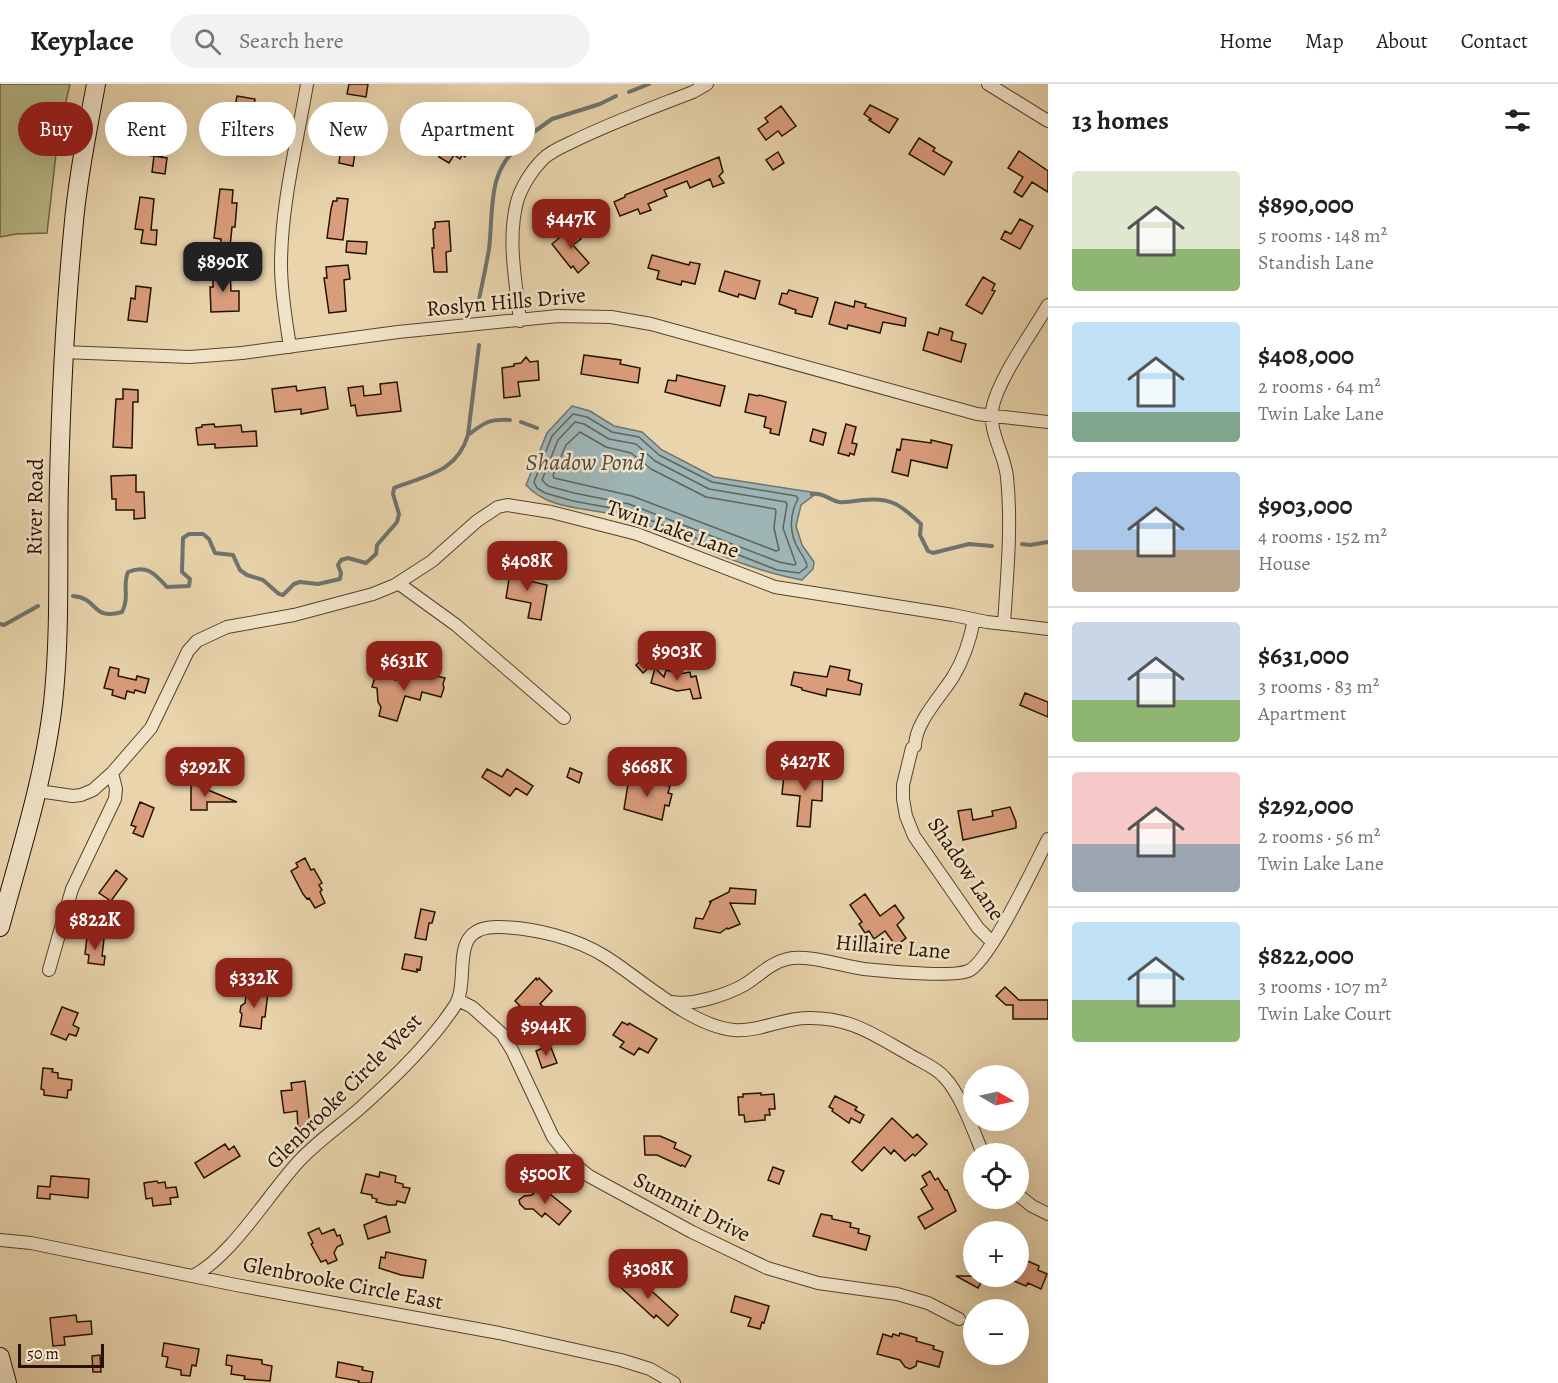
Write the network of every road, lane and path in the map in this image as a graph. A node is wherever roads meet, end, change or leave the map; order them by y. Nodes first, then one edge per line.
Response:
1 (96, 84) edge
2 (307, 84) edge
3 (707, 84) edge
4 (988, 84) edge
5 (1048, 121) edge
6 (1048, 305) edge
7 (520, 321) junction
8 (290, 347) junction
9 (63, 352) junction
10 (992, 416) junction
11 (1048, 422) edge
12 (399, 583) junction
13 (974, 620) junction
14 (1004, 624) junction
15 (1048, 630) edge
16 (564, 718) dead end
17 (112, 773) junction
18 (38, 791) junction
19 (1048, 839) edge
20 (0, 927) edge
21 (992, 942) junction
22 (49, 970) dead end
23 (458, 1000) junction
24 (670, 1002) junction
25 (978, 1143) edge
26 (1029, 1204) edge
27 (1048, 1214) edge
28 (0, 1240) edge
29 (193, 1276) junction
30 (959, 1319) dead end
31 (0, 1358) edge
32 (7, 1383) edge
33 (674, 1383) edge

1 - 9 main road, River Road
2 - 8 street
3 - 7 street
4 - 5 street
6 - 10 street
7 - 8 street, Roslyn Hills Drive
7 - 10 street, Roslyn Hills Drive
8 - 9 street, Roslyn Hills Drive
9 - 18 main road, River Road
10 - 11 street, Roslyn Hills Drive
10 - 14 street
12 - 13 street, Twin Lake Lane
12 - 16 street
12 - 17 street, Twin Lake Lane
13 - 14 street, Twin Lake Lane
13 - 21 street, Shadow Lane
14 - 15 street, Twin Lake Lane
17 - 18 street, Twin Lake Lane
17 - 22 street
18 - 20 main road, River Road
19 - 21 street, Hillaire Lane
21 - 24 street, Hillaire Lane
23 - 24 street, Glenbrooke Circle West
23 - 29 street, Glenbrooke Circle West
23 - 30 street, Summit Drive
24 - 25 street, Glenbrooke Circle West
26 - 27 street
28 - 29 street, Glenbrooke Circle East
29 - 33 street, Glenbrooke Circle East
31 - 32 main road

